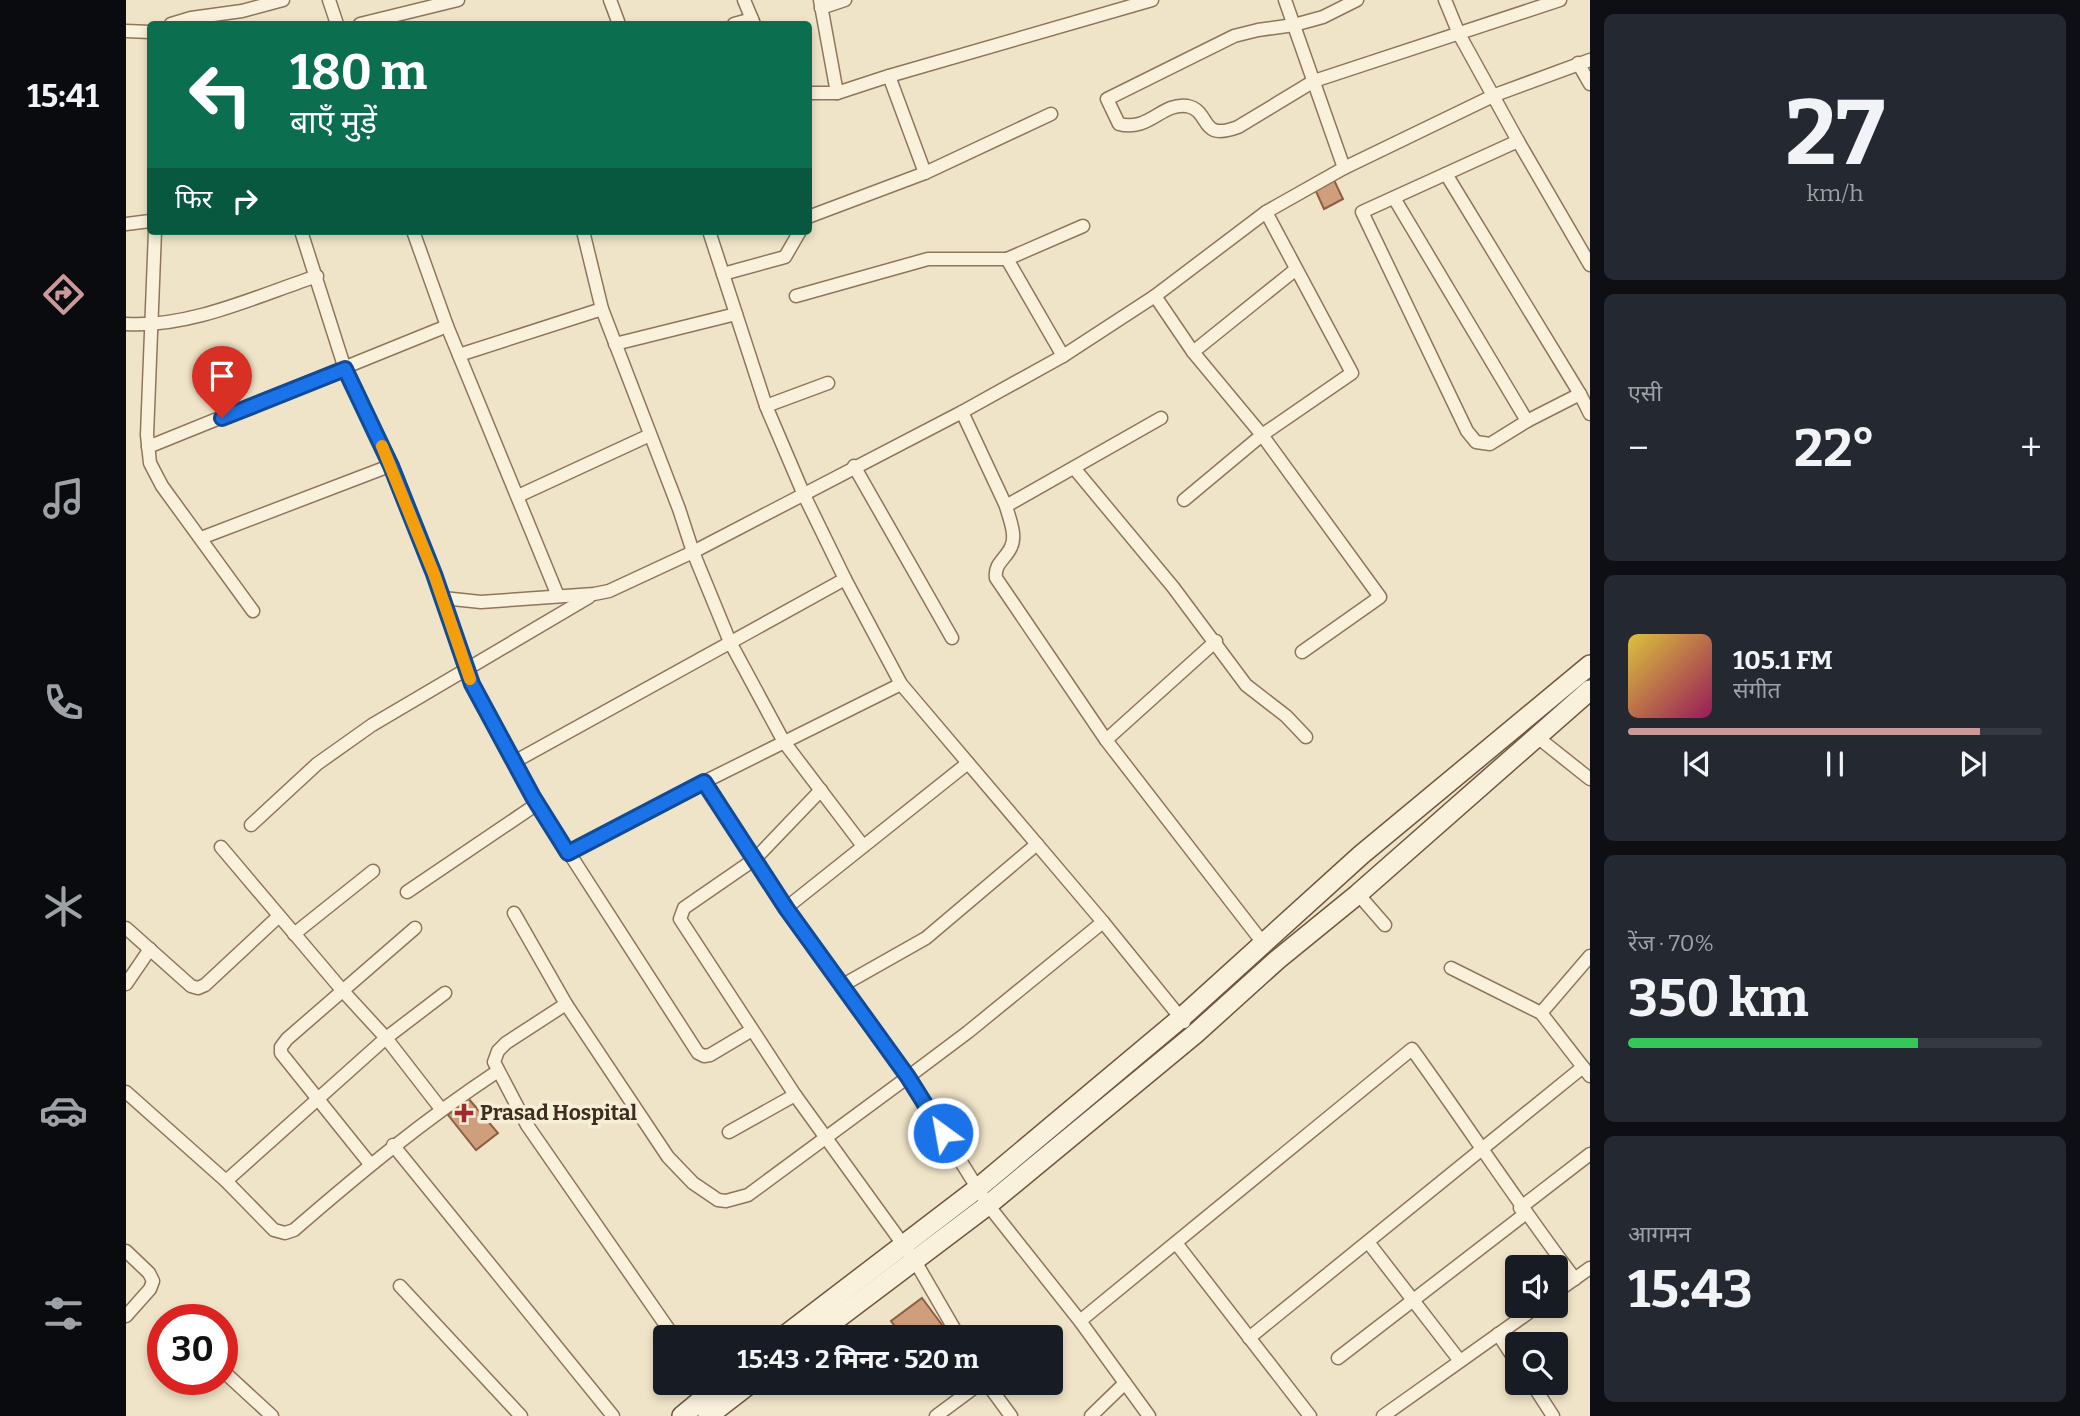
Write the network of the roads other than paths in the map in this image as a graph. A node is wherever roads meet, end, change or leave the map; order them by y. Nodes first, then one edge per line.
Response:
1 (283, 0) edge
2 (330, 0) edge
3 (458, 0) edge
4 (744, 0) edge
5 (845, 0) edge
6 (1152, 0) edge
7 (1285, 0) edge
8 (1357, 0) edge
9 (1445, 0) edge
10 (1560, 0) edge
11 (613, 1) edge
12 (821, 4) edge
13 (242, 11) junction
14 (181, 21) edge
15 (244, 21) edge
16 (336, 21) edge
17 (372, 21) edge
18 (618, 21) edge
19 (753, 21) edge
20 (1294, 25) junction
21 (126, 31) edge
22 (147, 32) edge
23 (1459, 34) junction
24 (1584, 62) edge
25 (889, 76) junction
26 (1314, 81) junction
27 (1590, 84) edge
28 (812, 93) edge
29 (837, 93) junction
30 (1495, 95) junction
31 (1051, 114) dead end
32 (1518, 141) junction
33 (1344, 168) junction
34 (925, 173) junction
35 (1446, 174) junction
36 (1394, 198) junction
37 (1266, 212) junction
38 (812, 215) edge
39 (147, 221) edge
40 (126, 224) edge
41 (1083, 226) dead end
42 (155, 235) edge
43 (303, 235) edge
44 (414, 235) edge
45 (585, 235) edge
46 (710, 235) edge
47 (798, 235) edge
48 (1007, 259) junction
49 (1590, 265) edge
50 (1295, 270) junction
51 (723, 274) junction
52 (317, 276) junction
53 (796, 296) dead end
54 (1154, 296) junction
55 (602, 309) junction
56 (736, 314) junction
57 (126, 324) edge
58 (151, 326) junction
59 (447, 327) junction
60 (615, 344) junction
61 (1192, 352) junction
62 (459, 355) junction
63 (1063, 356) junction
64 (345, 369) junction
65 (828, 383) dead end
66 (1580, 394) junction
67 (766, 406) junction
68 (962, 412) junction
69 (1590, 414) edge
70 (1161, 418) dead end
71 (1527, 421) junction
72 (650, 435) junction
73 (1262, 435) junction
74 (148, 447) junction
75 (391, 466) junction
76 (854, 467) junction
77 (1074, 468) junction
78 (804, 495) junction
79 (517, 496) junction
80 (1184, 500) dead end
81 (1006, 506) junction
82 (201, 538) junction
83 (693, 552) junction
84 (845, 579) junction
85 (594, 594) junction
86 (558, 596) junction
87 (443, 598) junction
88 (253, 611) dead end
89 (952, 638) dead end
90 (730, 642) junction
91 (1216, 642) junction
92 (1302, 652) dead end
93 (1590, 665) edge
94 (465, 670) junction
95 (901, 684) junction
96 (1590, 690) edge
97 (1536, 736) junction
98 (1306, 737) dead end
99 (1106, 740) junction
100 (784, 742) junction
101 (514, 762) junction
102 (968, 763) junction
103 (1590, 779) edge
104 (704, 782) junction
105 (821, 790) junction
106 (537, 804) junction
107 (251, 825) dead end
108 (1037, 844) junction
109 (863, 846) junction
110 (221, 847) dead end
111 (568, 853) junction
112 (755, 859) junction
113 (373, 871) dead end
114 (407, 892) dead end
115 (1358, 894) junction
116 (786, 908) junction
117 (514, 913) dead end
118 (279, 916) junction
119 (1103, 922) junction
120 (1385, 925) dead end
121 (126, 928) edge
122 (415, 928) dead end
123 (294, 934) junction
124 (1264, 943) junction
125 (150, 949) junction
126 (1590, 956) edge
127 (1451, 968) dead end
128 (126, 984) edge
129 (843, 985) junction
130 (342, 990) junction
131 (445, 993) dead end
132 (566, 1004) junction
133 (1541, 1013) junction
134 (1181, 1018) junction
135 (752, 1030) junction
136 (1195, 1034) junction
137 (386, 1038) junction
138 (498, 1071) junction
139 (1587, 1072) edge
140 (908, 1077) junction
141 (126, 1092) edge
142 (795, 1095) junction
143 (317, 1100) junction
144 (441, 1109) junction
145 (729, 1132) dead end
146 (826, 1139) junction
147 (393, 1145) junction
148 (1483, 1148) junction
149 (1590, 1154) edge
150 (370, 1164) junction
151 (226, 1181) junction
152 (983, 1197) junction
153 (1523, 1211) junction
154 (1368, 1242) junction
155 (1176, 1243) junction
156 (904, 1244) junction
157 (126, 1251) edge
158 (915, 1261) junction
159 (1590, 1268) edge
160 (1574, 1279) junction
161 (1568, 1284) edge
162 (400, 1286) dead end
163 (1413, 1301) junction
164 (126, 1316) edge
165 (1521, 1318) edge
166 (1080, 1321) junction
167 (666, 1325) edge
168 (799, 1325) edge
169 (829, 1325) edge
170 (953, 1325) edge
171 (1498, 1334) junction
172 (1249, 1338) junction
173 (1505, 1345) edge
174 (1338, 1358) dead end
175 (1460, 1361) junction
176 (1125, 1383) junction
177 (238, 1385) edge
178 (705, 1395) edge
179 (735, 1395) edge
180 (966, 1395) edge
181 (994, 1395) edge
182 (1539, 1395) edge
183 (272, 1416) edge
184 (521, 1416) edge
185 (612, 1416) edge
186 (681, 1416) edge
187 (708, 1416) edge
188 (936, 1416) edge
189 (1011, 1416) edge
190 (1091, 1416) edge
191 (1149, 1416) edge
192 (1310, 1416) edge
193 (1383, 1416) edge
194 (1553, 1416) edge

1 - 13 street
2 - 16 street
3 - 17 street
4 - 19 street
5 - 12 street
6 - 25 street
7 - 20 street
8 - 20 street
9 - 23 street
10 - 23 street
11 - 18 street
12 - 29 street
13 - 14 street
13 - 15 street
20 - 26 street
20 - 26 street
21 - 22 street
23 - 26 street
23 - 30 street
24 - 27 street
24 - 30 street
25 - 29 street
25 - 34 street
26 - 33 street
28 - 29 street
30 - 32 street
30 - 33 street
31 - 34 street
32 - 35 street
32 - 49 street
33 - 37 street
34 - 38 street
35 - 36 street
35 - 66 street
36 - 71 street
36 - 71 street
37 - 50 street
37 - 54 street
39 - 40 street
41 - 48 street
42 - 58 street
43 - 52 street
44 - 59 street
45 - 55 street
46 - 51 street
47 - 51 street
48 - 53 street
48 - 63 street
50 - 61 street
50 - 73 street
51 - 56 street
52 - 58 street
52 - 64 street
54 - 61 street
54 - 63 street
55 - 60 street
55 - 62 street
56 - 60 street
56 - 67 street
57 - 58 street
58 - 74 street
59 - 62 street
59 - 64 street
60 - 72 street
61 - 73 street
62 - 79 street
63 - 68 street
64 - 74 street
64 - 75 street
65 - 67 street
66 - 69 street
66 - 71 street
67 - 78 street
68 - 76 street
68 - 81 street
70 - 77 street
72 - 79 street
72 - 83 street
73 - 80 street
73 - 92 street
74 - 82 street
75 - 82 street
75 - 87 street
76 - 78 street
76 - 89 street
77 - 81 street
77 - 91 street
78 - 83 street
78 - 84 street
79 - 86 street
81 - 99 street
82 - 88 street
83 - 85 street
83 - 90 street
84 - 90 street
84 - 95 street
85 - 86 street
85 - 94 street
86 - 87 street
87 - 94 street
90 - 100 street
90 - 101 street
91 - 98 street
91 - 99 street
93 - 124 street
94 - 101 street
94 - 107 street
95 - 100 street
95 - 102 street
96 - 97 street
97 - 103 street
97 - 115 street
99 - 124 street
100 - 104 street
100 - 105 street
101 - 106 street
102 - 108 street
102 - 109 street
104 - 111 street
104 - 112 street
105 - 109 street
105 - 112 street
106 - 111 street
106 - 114 street
108 - 119 street
108 - 129 street
109 - 116 street
110 - 118 street
111 - 135 street
112 - 116 street
112 - 135 street
113 - 123 street
115 - 120 street
115 - 136 street
116 - 129 street
117 - 132 street
118 - 123 street
118 - 125 street
119 - 134 street
119 - 140 street
121 - 125 street
122 - 130 street
123 - 130 street
124 - 134 street
125 - 128 street
126 - 133 street
127 - 133 street
129 - 140 street
130 - 137 street
130 - 143 street
131 - 137 street
132 - 138 street
132 - 146 street
133 - 139 street
134 - 136 street
134 - 152 street
135 - 142 street
136 - 152 street
137 - 143 street
137 - 144 street
138 - 144 street
138 - 167 street
139 - 148 street
140 - 146 street
140 - 152 street
141 - 151 street
142 - 145 street
142 - 146 street
143 - 150 street
143 - 151 street
144 - 147 street
146 - 156 street
147 - 150 street
147 - 185 street
148 - 153 street
148 - 154 street
148 - 155 street
149 - 153 street
150 - 151 street
152 - 156 street
152 - 158 street
152 - 166 street
153 - 160 street
153 - 163 street
154 - 163 street
154 - 172 street
155 - 166 street
155 - 172 street
156 - 158 street
156 - 168 street
157 - 164 street
158 - 169 street
158 - 170 street
159 - 160 street
160 - 161 street
162 - 184 street
163 - 174 street
163 - 175 street
165 - 171 street
166 - 176 street
171 - 173 street
171 - 175 street
172 - 192 street
175 - 193 street
176 - 190 street
176 - 191 street
177 - 183 street
178 - 186 street
179 - 187 street
180 - 188 street
181 - 189 street
182 - 194 street

